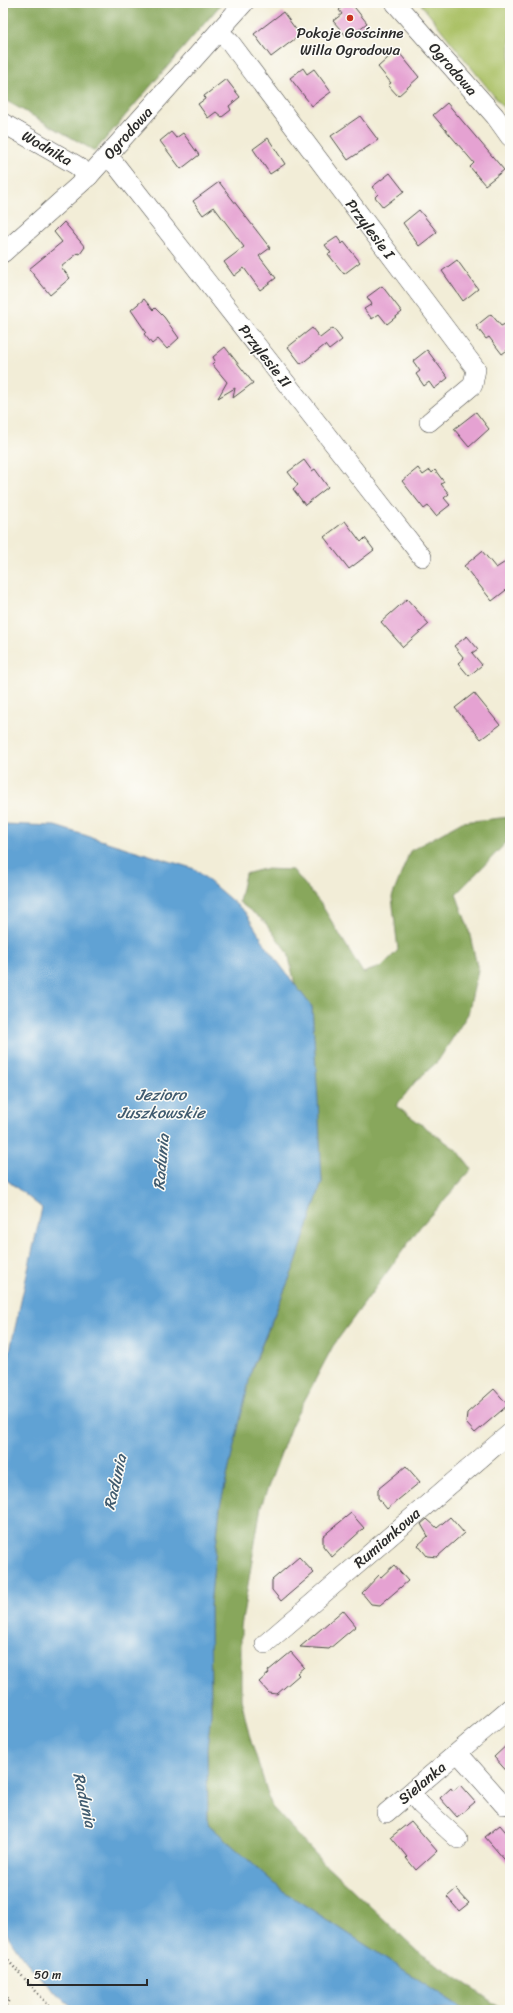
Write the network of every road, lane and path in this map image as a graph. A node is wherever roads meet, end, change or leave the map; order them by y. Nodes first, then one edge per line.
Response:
1 (244, 3) edge
2 (395, 3) edge
3 (219, 32) junction
4 (3, 123) edge
5 (510, 137) edge
6 (106, 158) junction
7 (89, 176) junction
8 (3, 252) edge
9 (429, 422) dead end
10 (422, 557) dead end
11 (3, 1234) edge
12 (3, 1261) edge
13 (510, 1433) edge
14 (264, 1644) dead end
15 (510, 1708) edge
16 (458, 1753) junction
17 (411, 1792) junction
18 (504, 1805) dead end
19 (386, 1813) dead end
20 (458, 1840) dead end
21 (3, 1955) edge
22 (3, 1991) edge
23 (3, 2007) edge
24 (53, 2010) edge

1 - 3 street, Ogrodowa
2 - 5 street, Ogrodowa
3 - 6 street, Ogrodowa
3 - 9 street, Przylesie I
4 - 7 street, Wodnika
6 - 7 street, Ogrodowa
6 - 10 street, Przylesie II
7 - 8 street, Ogrodowa
11 - 12 path
13 - 14 street, Rumiankowa
15 - 16 street, Sielanka
16 - 17 street, Sielanka
16 - 18 street, Sielanka
17 - 19 street, Sielanka
17 - 20 street
21 - 24 path
22 - 23 path

